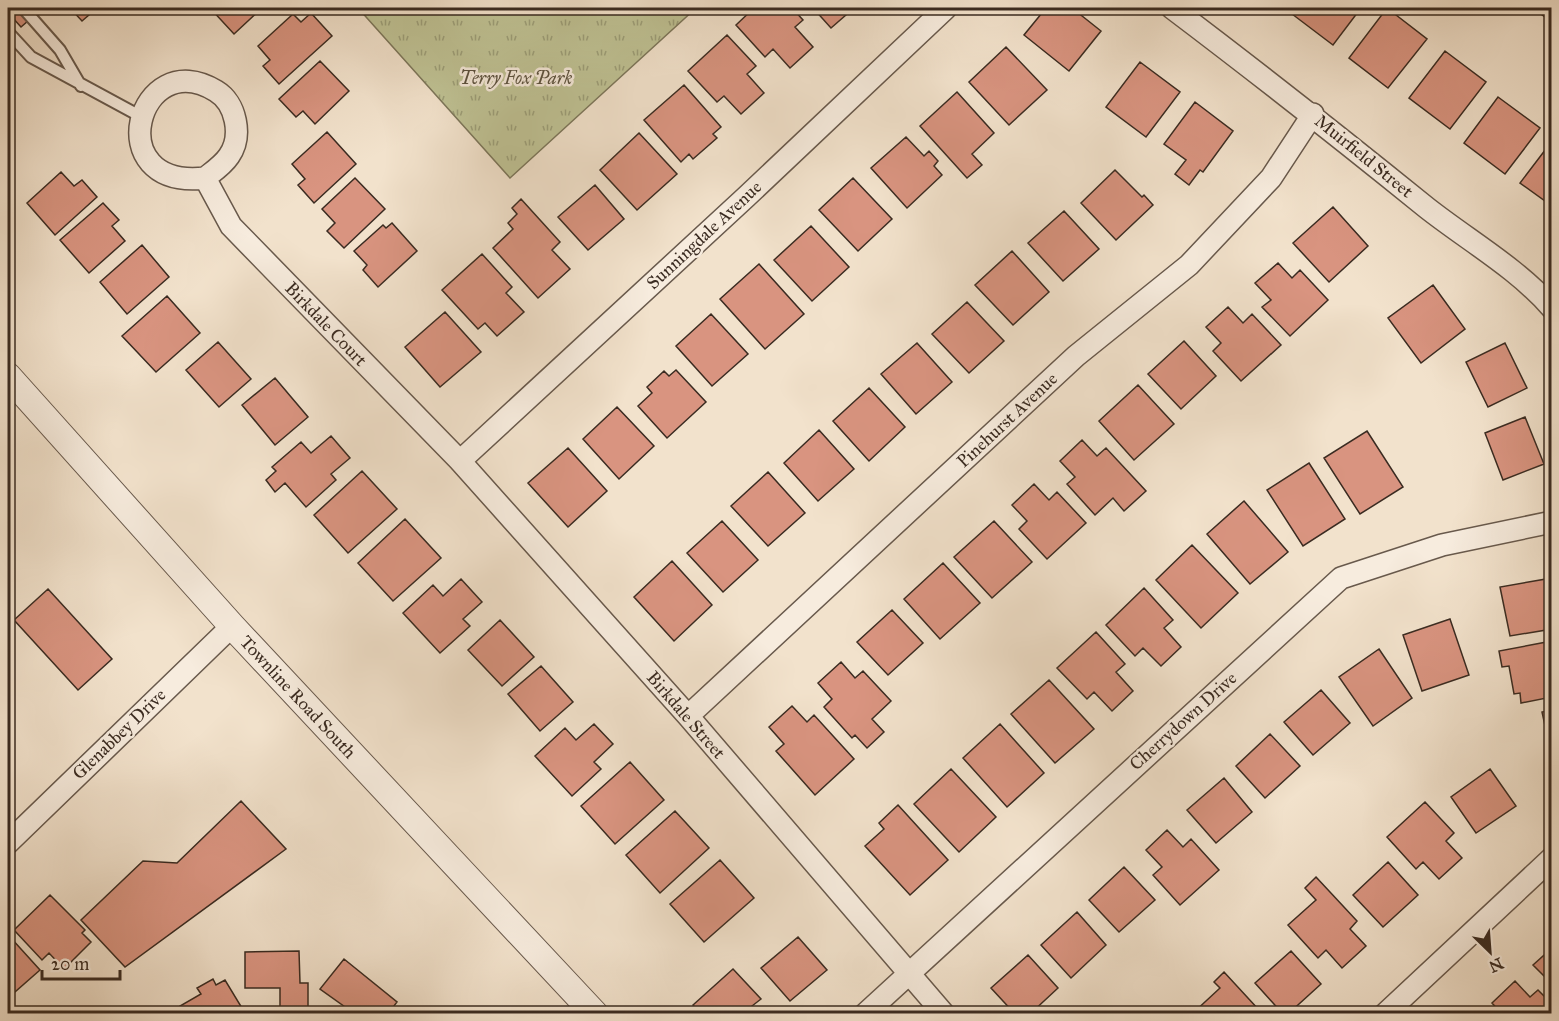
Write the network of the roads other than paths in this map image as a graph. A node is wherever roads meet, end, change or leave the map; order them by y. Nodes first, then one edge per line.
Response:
1 (23, 8) edge
2 (946, 8) edge
3 (1172, 8) edge
4 (8, 32) edge
5 (81, 86) junction
6 (1313, 114) junction
7 (140, 116) junction
8 (205, 177) junction
9 (1551, 308) edge
10 (8, 375) edge
11 (460, 461) junction
12 (1551, 522) edge
13 (232, 626) junction
14 (688, 716) junction
15 (8, 843) edge
16 (1551, 858) edge
17 (907, 973) junction
18 (594, 1014) edge
19 (865, 1014) edge
20 (944, 1014) edge
21 (1385, 1014) edge

1 - 5 lane
2 - 11 street, Sunningdale Avenue
3 - 6 street, Muirfield Street
4 - 5 lane
5 - 7 lane
6 - 9 street, Muirfield Street
6 - 14 street, Pinehurst Avenue
7 - 8 street
7 - 8 street
8 - 11 street, Birkdale Court
10 - 13 street, Townline Road South
11 - 14 street, Birkdale Street
12 - 17 street, Cherrydown Drive
13 - 15 street, Glenabbey Drive
13 - 18 street, Townline Road South
14 - 17 street, Birkdale Street
16 - 21 street
17 - 19 street, Cherrydown Drive
17 - 20 street, Birkdale Street

